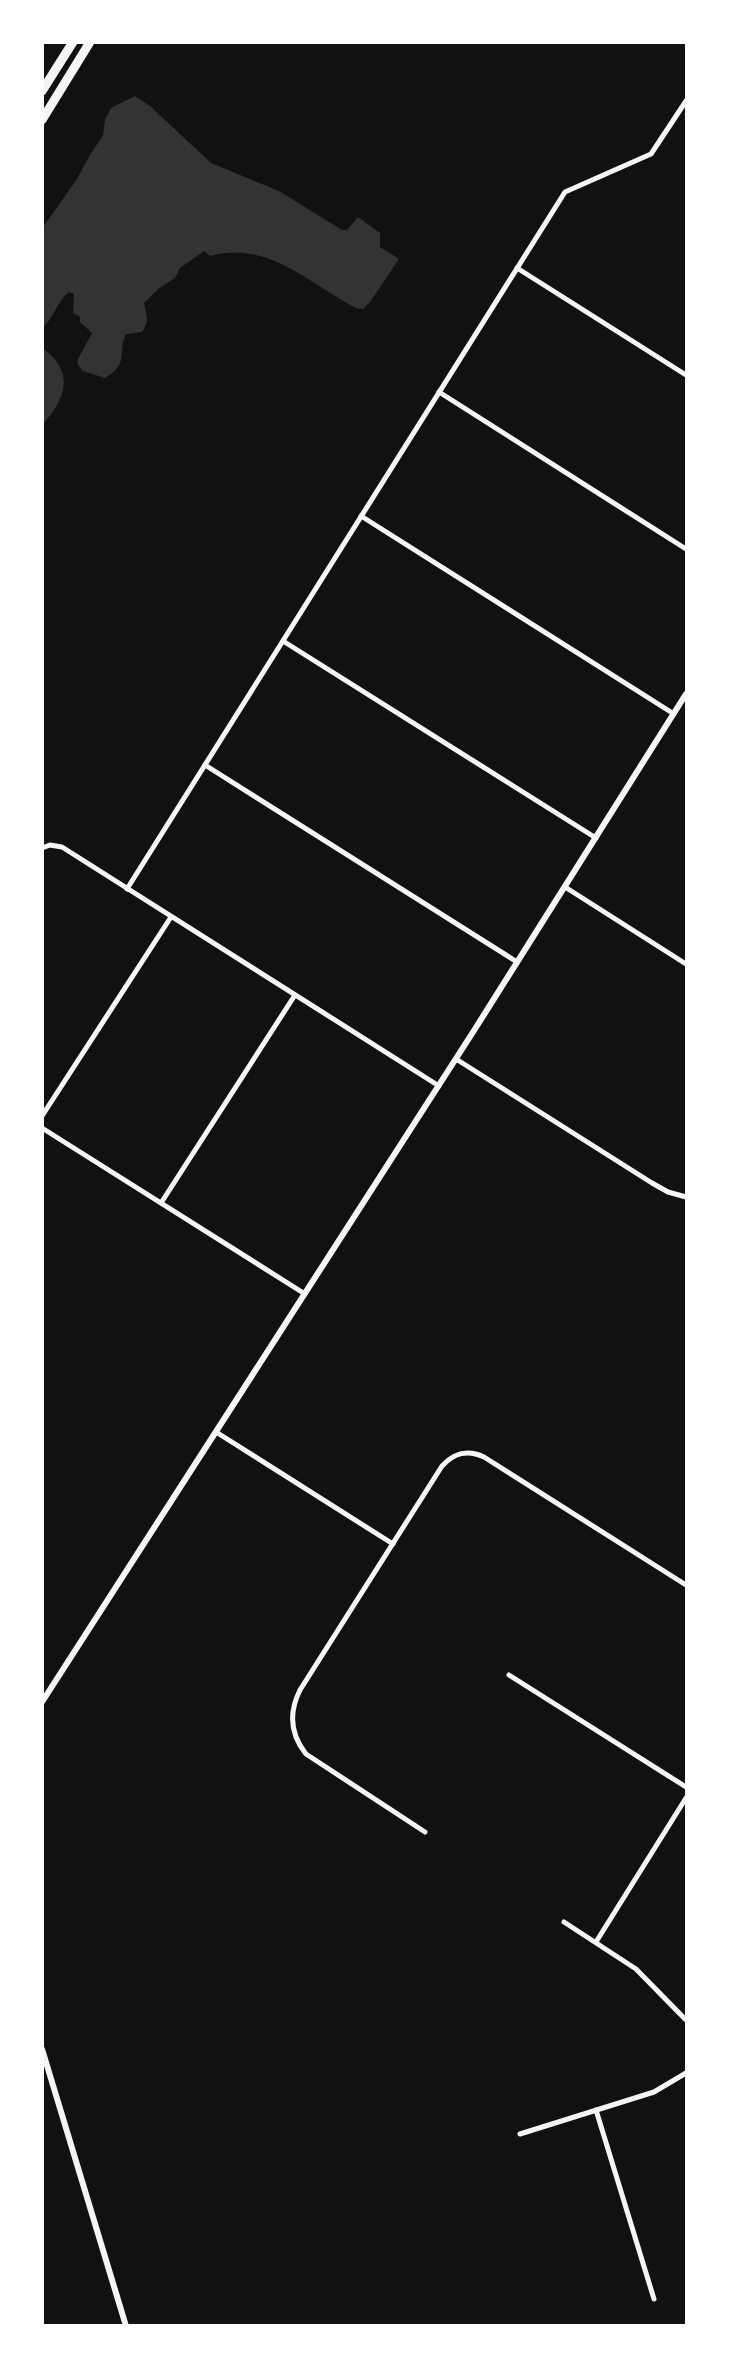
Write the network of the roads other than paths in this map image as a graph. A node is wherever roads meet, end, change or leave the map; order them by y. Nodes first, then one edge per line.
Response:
1 (73, 42) edge
2 (90, 42) edge
3 (42, 91) edge
4 (686, 101) edge
5 (42, 120) edge
6 (517, 268) junction
7 (686, 375) edge
8 (439, 392) junction
9 (361, 516) junction
10 (686, 549) edge
11 (283, 641) junction
12 (686, 694) edge
13 (674, 714) junction
14 (205, 765) junction
15 (596, 838) junction
16 (42, 848) edge
17 (565, 887) junction
18 (127, 889) junction
19 (171, 917) junction
20 (517, 962) junction
21 (686, 964) edge
22 (294, 995) junction
23 (456, 1059) junction
24 (438, 1086) junction
25 (42, 1116) edge
26 (42, 1128) edge
27 (686, 1197) edge
28 (161, 1203) junction
29 (305, 1294) junction
30 (216, 1432) junction
31 (393, 1544) junction
32 (686, 1585) edge
33 (509, 1674) dead end
34 (42, 1702) edge
35 (686, 1788) edge
36 (686, 1798) edge
37 (425, 1832) dead end
38 (564, 1922) dead end
39 (596, 1942) junction
40 (686, 2020) edge
41 (42, 2049) edge
42 (686, 2073) edge
43 (596, 2110) junction
44 (520, 2134) dead end
45 (654, 2299) dead end
46 (126, 2326) edge

1 - 3 highway
2 - 5 highway
4 - 6 street
6 - 7 street
6 - 8 street
8 - 9 street
8 - 10 street
9 - 11 street
9 - 13 street
11 - 14 street
11 - 15 street
12 - 13 street
13 - 15 street
14 - 18 street
14 - 20 street
15 - 17 street
16 - 18 street
17 - 20 street
17 - 21 street
18 - 19 street
19 - 22 street
19 - 25 street
20 - 23 street
22 - 24 street
22 - 28 street
23 - 24 street
23 - 27 street
24 - 29 street
26 - 28 street
28 - 29 street
29 - 30 street
30 - 31 street
30 - 34 street
31 - 32 street
31 - 37 street
33 - 35 street
36 - 39 street
38 - 39 street
39 - 40 street
41 - 46 street
42 - 43 street
43 - 44 street
43 - 45 street

